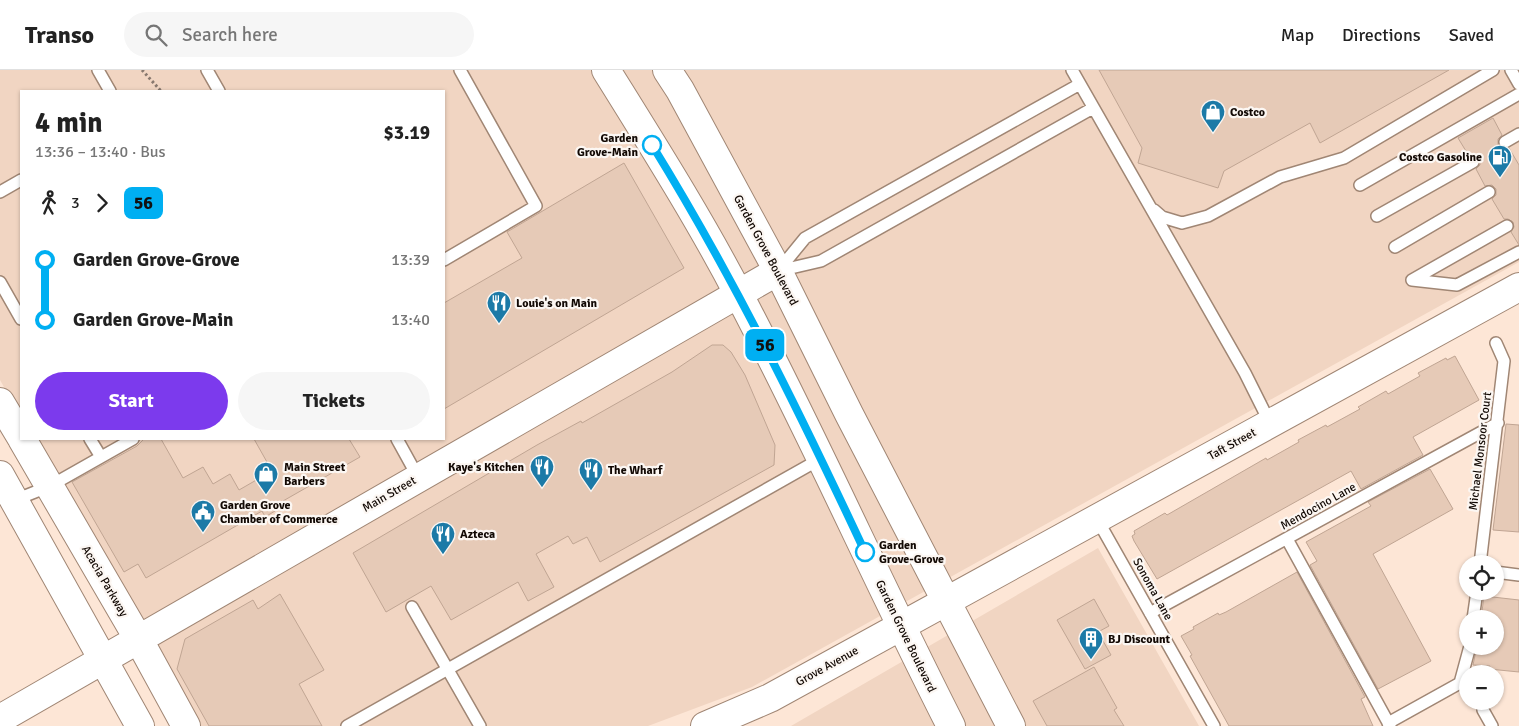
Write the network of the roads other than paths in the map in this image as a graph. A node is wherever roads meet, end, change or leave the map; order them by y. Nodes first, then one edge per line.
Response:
1 (98, 70) edge
2 (207, 70) edge
3 (460, 70) edge
4 (606, 70) edge
5 (666, 70) edge
6 (1072, 70) edge
7 (1493, 70) edge
8 (1511, 70) edge
9 (1080, 84) junction
10 (1519, 84) edge
11 (109, 90) edge
12 (219, 90) edge
13 (1519, 94) edge
14 (1093, 108) junction
15 (1519, 134) edge
16 (1505, 142) dead end
17 (1472, 162) dead end
18 (20, 181) edge
19 (1360, 185) dead end
20 (0, 192) edge
21 (1488, 192) dead end
22 (1149, 206) junction
23 (1377, 216) dead end
24 (1507, 226) dead end
25 (1395, 247) dead end
26 (1519, 252) edge
27 (445, 259) edge
28 (778, 271) junction
29 (0, 282) edge
30 (1519, 287) edge
31 (738, 293) junction
32 (20, 317) edge
33 (1496, 343) dead end
34 (0, 402) edge
35 (1270, 423) junction
36 (1498, 423) junction
37 (20, 435) edge
38 (23, 440) edge
39 (91, 440) edge
40 (131, 440) edge
41 (398, 440) edge
42 (101, 457) junction
43 (822, 458) junction
44 (0, 474) edge
45 (418, 477) junction
46 (50, 486) junction
47 (15, 500) junction
48 (1097, 519) junction
49 (1287, 539) junction
50 (1481, 555) edge
51 (1504, 573) edge
52 (1519, 575) edge
53 (946, 602) junction
54 (412, 607) dead end
55 (1150, 613) junction
56 (900, 626) junction
57 (139, 640) junction
58 (1468, 655) edge
59 (103, 660) junction
60 (448, 669) junction
61 (1483, 710) dead end
62 (0, 719) edge
63 (1389, 724) edge
64 (140, 726) edge
65 (186, 726) edge
66 (347, 726) edge
67 (480, 726) edge
68 (705, 726) edge
69 (951, 726) edge
70 (1011, 726) edge
71 (1214, 726) edge
72 (1492, 726) edge

1 - 11 lane
2 - 12 lane
3 - 27 lane
4 - 31 street, Garden Grove Boulevard
5 - 28 street, Garden Grove Boulevard
6 - 9 lane
7 - 22 lane
8 - 10 lane
9 - 14 lane
9 - 28 lane
13 - 19 lane
14 - 22 lane
14 - 28 lane
15 - 16 lane
17 - 23 lane
18 - 20 lane
21 - 25 lane
22 - 35 lane
24 - 26 lane
28 - 31 street, Main Street
28 - 53 street, Garden Grove Boulevard
29 - 32 lane
30 - 35 street, Taft Street
31 - 43 street, Garden Grove Boulevard
31 - 45 street, Main Street
33 - 36 lane, Michael Monsoor Court
34 - 37 street, Acacia Parkway
35 - 48 street, Taft Street
36 - 49 lane, Mendocino Lane
36 - 50 lane, Michael Monsoor Court
38 - 46 street, Acacia Parkway
39 - 42 lane
40 - 42 lane
41 - 45 lane
42 - 46 lane
43 - 56 street, Garden Grove Boulevard
43 - 60 lane
44 - 47 street
45 - 57 street, Main Street
46 - 47 lane
46 - 57 street, Acacia Parkway
47 - 59 street
48 - 53 street, Taft Street
48 - 55 lane, Sonoma Lane
49 - 55 lane, Mendocino Lane
49 - 63 lane
51 - 52 lane
53 - 56 street, Grove Avenue
53 - 70 street, Garden Grove Boulevard
54 - 60 lane
55 - 71 lane, Sonoma Lane
56 - 68 street, Grove Avenue
56 - 69 street, Garden Grove Boulevard
57 - 59 street, Main Street
57 - 65 street, Acacia Parkway
58 - 63 lane
59 - 62 street, Main Street
59 - 64 street
60 - 66 lane
60 - 67 lane
61 - 72 lane

